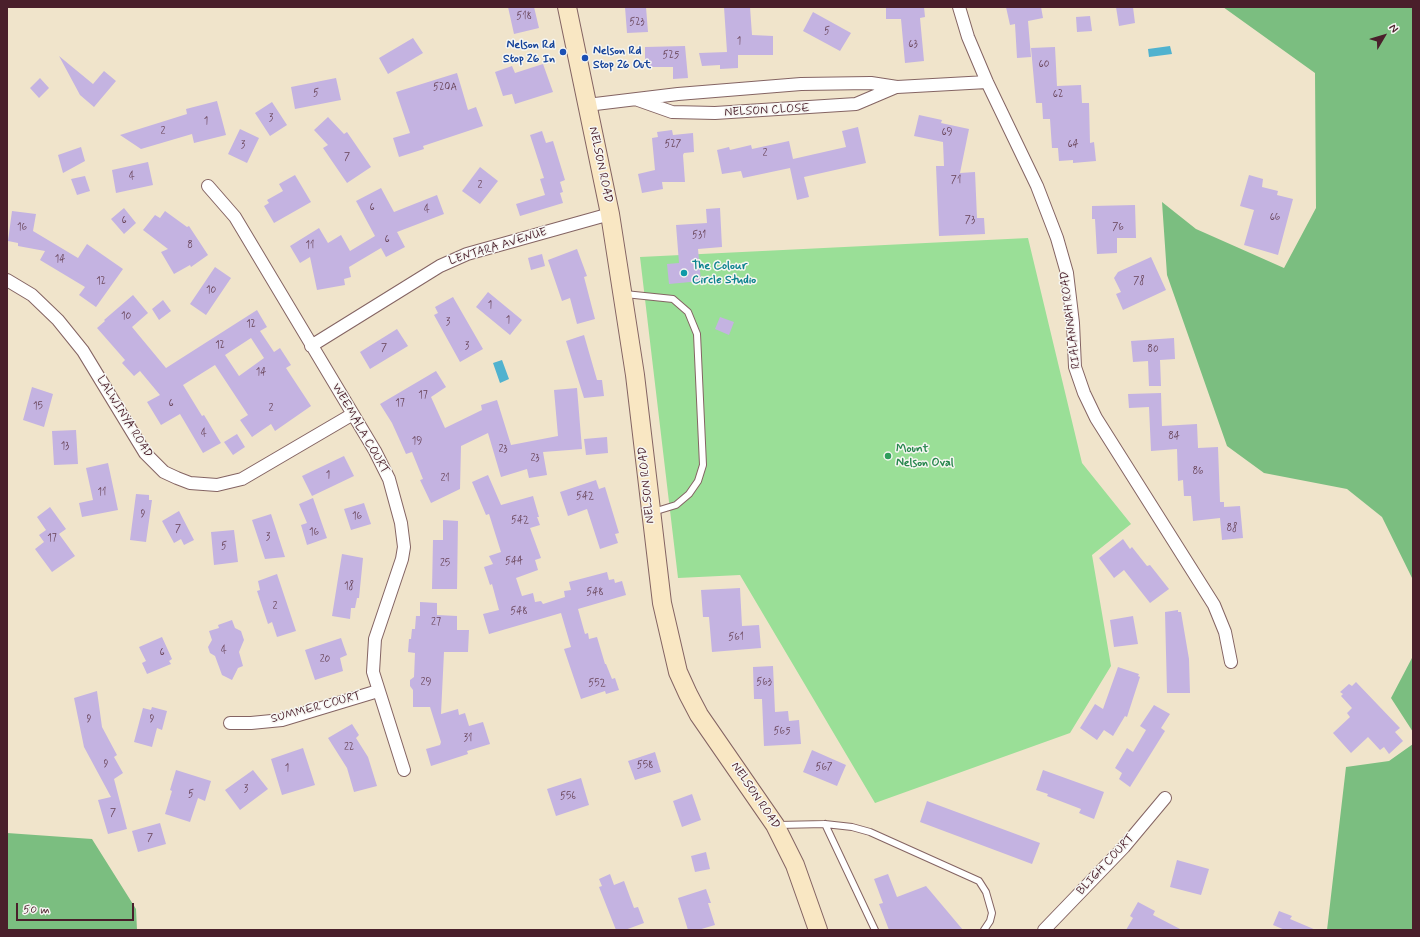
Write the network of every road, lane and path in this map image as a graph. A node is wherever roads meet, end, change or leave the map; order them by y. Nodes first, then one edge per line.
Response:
1 (567, 7) edge
2 (959, 7) edge
3 (987, 82) junction
4 (897, 87) junction
5 (635, 99) junction
6 (587, 105) junction
7 (208, 186) dead end
8 (610, 214) junction
9 (7, 280) edge
10 (623, 294) junction
11 (311, 346) junction
12 (353, 414) junction
13 (650, 513) junction
14 (1232, 662) dead end
15 (378, 691) junction
16 (230, 723) dead end
17 (404, 770) dead end
18 (1165, 798) dead end
19 (825, 824) junction
20 (775, 825) junction
21 (818, 930) edge
22 (875, 930) edge
23 (984, 930) edge
24 (1044, 930) edge

1 - 6 main road, NELSON ROAD
2 - 3 street, RIALANNAH ROAD
3 - 4 street, NELSON CLOSE
3 - 14 street, RIALANNAH ROAD
4 - 5 street, NELSON CLOSE
4 - 5 street, NELSON CLOSE
5 - 6 street, NELSON CLOSE
6 - 8 main road, NELSON ROAD
7 - 11 street, WEEMALA COURT
8 - 10 main road, NELSON ROAD
8 - 11 street, LENTARA AVENUE
9 - 12 street, LALWINYA ROAD
10 - 13 main road, NELSON ROAD
10 - 13 lane
11 - 12 street, WEEMALA COURT
12 - 15 street, WEEMALA COURT
13 - 20 main road, NELSON ROAD
15 - 16 street, SUMMER COURT
15 - 17 street, WEEMALA COURT
18 - 24 street, BLIGH COURT
19 - 20 lane
19 - 22 lane
19 - 23 lane
20 - 21 main road, NELSON ROAD

